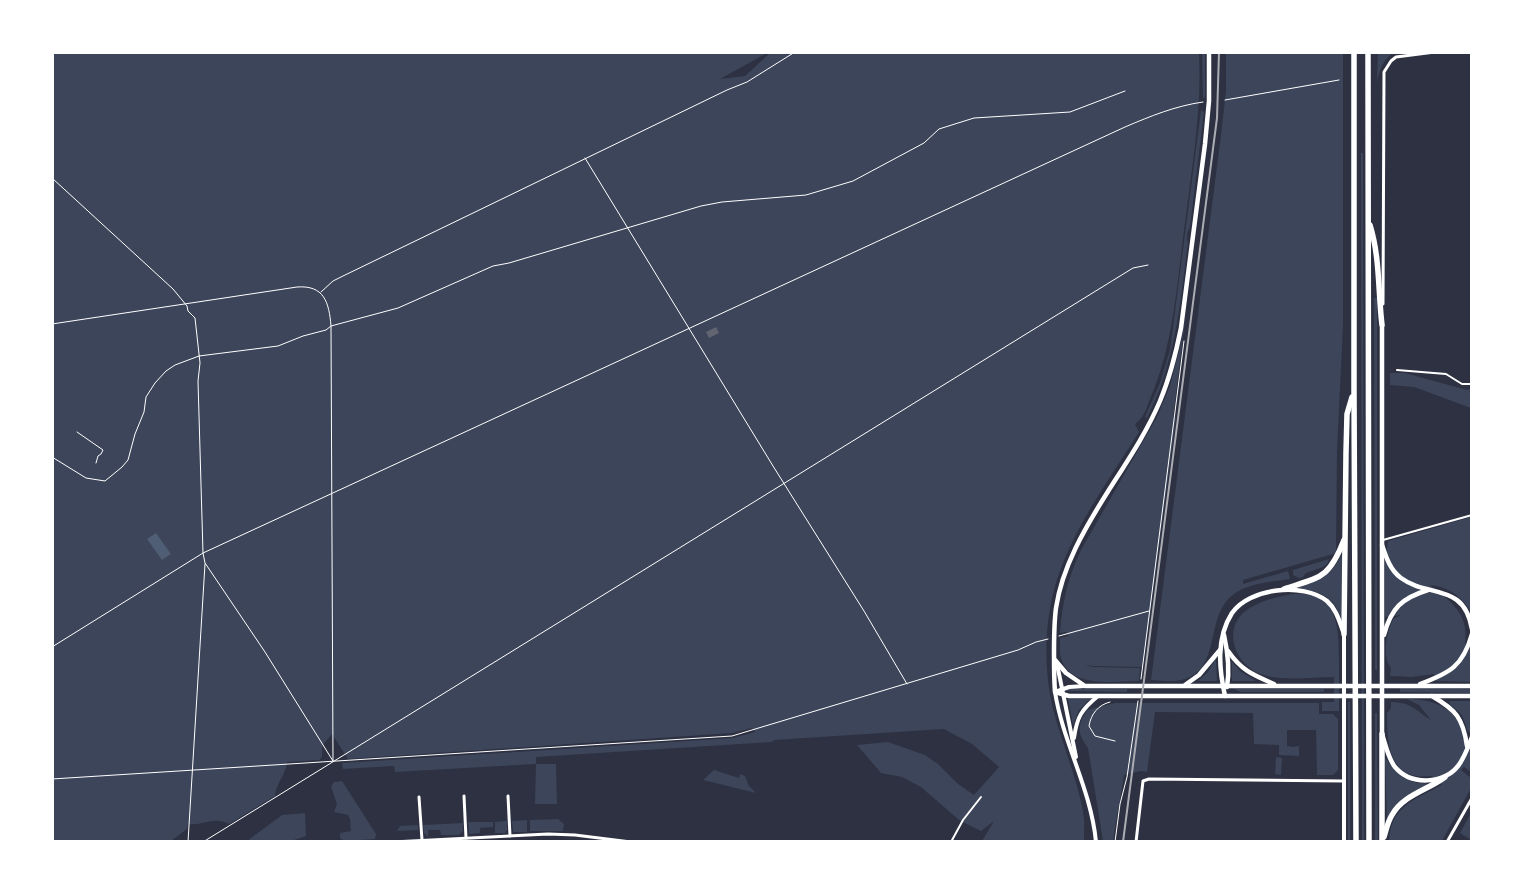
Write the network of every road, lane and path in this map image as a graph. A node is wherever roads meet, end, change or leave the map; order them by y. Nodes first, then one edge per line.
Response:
1 (795, 52) edge
2 (1209, 52) edge
3 (1354, 52) edge
4 (1368, 52) edge
5 (1435, 52) edge
6 (1339, 80) dead end
7 (1125, 91) dead end
8 (1225, 100) dead end
9 (1201, 102) dead end
10 (585, 158) junction
11 (52, 178) edge
12 (1368, 218) junction
13 (628, 228) junction
14 (1148, 265) dead end
15 (320, 292) junction
16 (185, 303) junction
17 (52, 324) edge
18 (1382, 325) junction
19 (331, 326) junction
20 (689, 328) junction
21 (1185, 336) dead end
22 (199, 356) junction
23 (1397, 370) dead end
24 (1472, 384) edge
25 (1354, 390) junction
26 (77, 432) dead end
27 (52, 456) edge
28 (96, 464) dead end
29 (784, 483) junction
30 (331, 494) junction
31 (1472, 515) edge
32 (1345, 536) junction
33 (1381, 541) junction
34 (203, 553) junction
35 (205, 563) junction
36 (1284, 589) junction
37 (1428, 590) junction
38 (1149, 611) junction
39 (1472, 629) edge
40 (1066, 634) dead end
41 (1224, 634) junction
42 (1344, 634) junction
43 (1472, 634) edge
44 (1382, 641) junction
45 (1036, 642) dead end
46 (52, 647) edge
47 (1221, 648) junction
48 (1228, 650) junction
49 (1054, 658) junction
50 (1057, 664) junction
51 (907, 684) junction
52 (1184, 685) junction
53 (1225, 685) junction
54 (1277, 685) junction
55 (1417, 685) junction
56 (1085, 686) junction
57 (1139, 686) junction
58 (1472, 686) edge
59 (1055, 692) junction
60 (1063, 692) junction
61 (1431, 695) junction
62 (1099, 696) junction
63 (1137, 696) junction
64 (1225, 696) junction
65 (1472, 696) edge
66 (1111, 702) dead end
67 (1382, 734) junction
68 (1472, 737) edge
69 (1074, 740) junction
70 (1116, 741) dead end
71 (1467, 747) junction
72 (333, 762) junction
73 (1077, 762) junction
74 (193, 770) junction
75 (1445, 777) junction
76 (52, 779) edge
77 (1344, 781) junction
78 (464, 796) dead end
79 (508, 796) dead end
80 (420, 797) dead end
81 (981, 797) dead end
82 (1472, 798) edge
83 (510, 836) junction
84 (466, 838) junction
85 (422, 840) junction
86 (598, 840) edge
87 (188, 842) edge
88 (203, 842) edge
89 (392, 842) edge
90 (631, 842) edge
91 (951, 842) edge
92 (1096, 842) edge
93 (1115, 842) edge
94 (1136, 842) edge
95 (1344, 842) edge
96 (1356, 842) edge
97 (1369, 842) edge
98 (1382, 842) edge
99 (1447, 842) edge

1 - 10 path
2 - 49 main road
3 - 25 highway
4 - 12 highway
5 - 18 street
6 - 8 path
7 - 13 path
9 - 20 path
10 - 13 path
10 - 15 path
11 - 16 path
12 - 18 highway
12 - 97 highway
13 - 19 path
13 - 20 path
14 - 29 path
15 - 16 path
15 - 19 path
16 - 17 path
16 - 22 path
18 - 33 main road
19 - 22 path
19 - 30 path
20 - 29 path
20 - 30 path
21 - 38 path
22 - 27 path
22 - 34 path
23 - 24 lane
25 - 32 highway
25 - 96 highway
26 - 28 path
29 - 51 path
29 - 72 path
30 - 34 path
30 - 72 path
31 - 33 lane
32 - 36 highway
32 - 42 highway
33 - 37 main road
33 - 44 main road
34 - 35 path
34 - 46 path
35 - 72 path
35 - 74 path
36 - 41 main road
36 - 42 main road
37 - 39 main road
37 - 44 main road
38 - 40 path
38 - 57 path
41 - 47 main road
41 - 48 main road
42 - 77 street
43 - 55 main road
44 - 67 main road
45 - 51 path
47 - 52 main road
47 - 53 main road
48 - 53 main road
48 - 54 main road
49 - 50 main road
49 - 59 main road
50 - 56 main road
50 - 60 street
51 - 72 path
52 - 53 main road
52 - 57 main road
53 - 54 main road
53 - 64 main road
54 - 55 main road
55 - 58 main road
56 - 57 main road
56 - 60 street
59 - 60 main road
59 - 73 street
60 - 62 main road
60 - 69 street
61 - 64 main road
61 - 65 main road
61 - 71 main road
62 - 63 main road
62 - 69 street
63 - 64 main road
63 - 93 path
66 - 70 path
67 - 75 main road
67 - 98 highway
68 - 71 main road
69 - 73 street
71 - 75 main road
72 - 74 path
72 - 88 path
73 - 92 street
74 - 76 path
74 - 87 path
75 - 98 highway
77 - 94 street
77 - 95 street
78 - 84 street
79 - 83 street
80 - 85 street
81 - 91 lane
82 - 99 street
83 - 84 street
83 - 86 street
84 - 85 street
85 - 89 street
86 - 90 street

